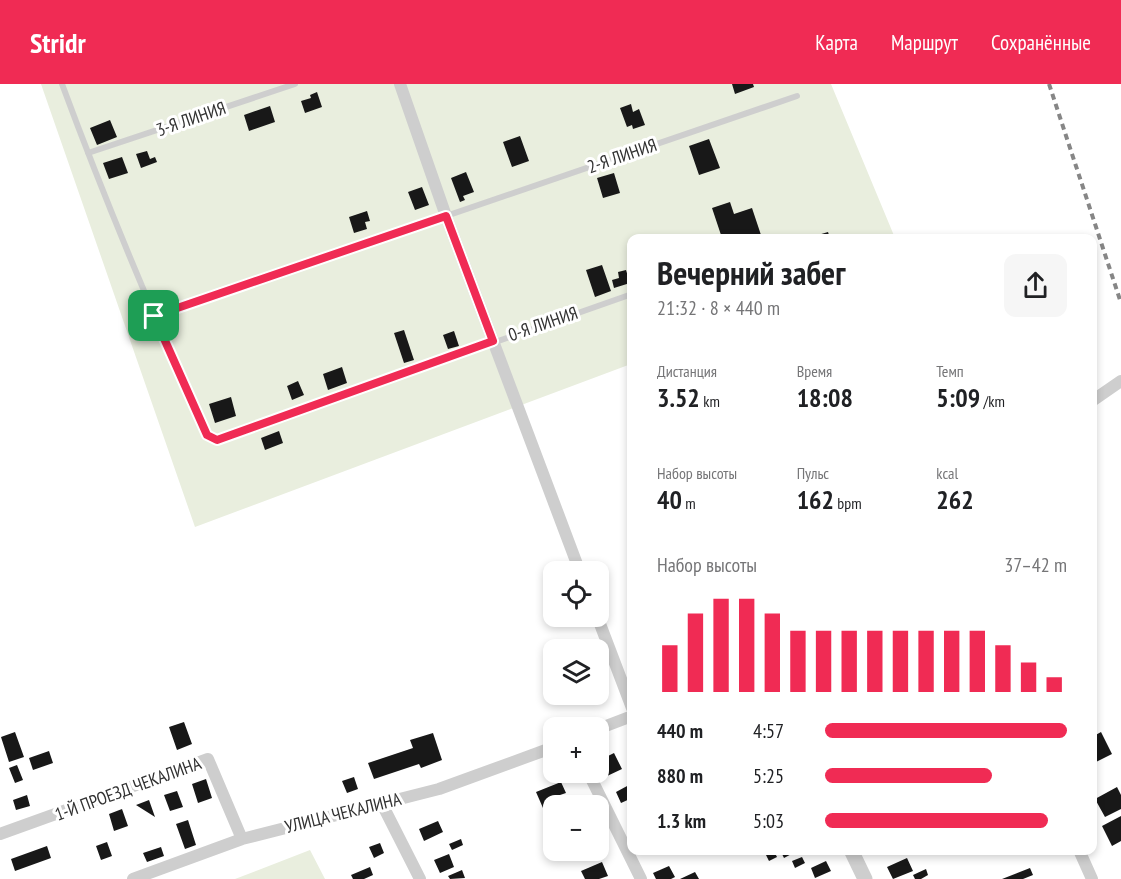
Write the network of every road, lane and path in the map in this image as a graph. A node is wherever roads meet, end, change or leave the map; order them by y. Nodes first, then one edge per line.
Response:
1 (62, 84) edge
2 (295, 84) edge
3 (400, 84) edge
4 (797, 96) dead end
5 (88, 153) junction
6 (446, 216) junction
7 (627, 296) edge
8 (154, 316) junction
9 (493, 341) junction
10 (1121, 381) edge
11 (1097, 398) edge
12 (576, 561) edge
13 (601, 627) edge
14 (627, 695) edge
15 (627, 718) edge
16 (609, 725) edge
17 (543, 751) edge
18 (593, 783) edge
19 (381, 802) junction
20 (0, 834) edge
21 (242, 839) junction
22 (627, 851) edge
23 (629, 855) edge
24 (853, 855) edge
25 (1081, 855) edge
26 (138, 878) edge
27 (420, 879) edge
28 (641, 879) edge
29 (865, 879) edge
30 (1092, 879) edge

1 - 5 lane
2 - 5 lane, 3-Я ЛИНИЯ
3 - 6 street
4 - 6 lane, 2-Я ЛИНИЯ
5 - 8 lane
6 - 8 lane, 2-Я ЛИНИЯ
6 - 9 street
7 - 9 lane, 0-Я ЛИНИЯ
8 - 9 lane, 0-Я ЛИНИЯ
9 - 12 street
10 - 11 street
13 - 14 street
15 - 16 street
17 - 19 street, УЛИЦА ЧЕКАЛИНА
18 - 22 street
19 - 21 street, УЛИЦА ЧЕКАЛИНА
19 - 27 street
20 - 21 street, 1-Й ПРОЕЗД ЧЕКАЛИНА
21 - 26 street, УЛИЦА ЧЕКАЛИНА
23 - 28 street
24 - 29 street
25 - 30 street

